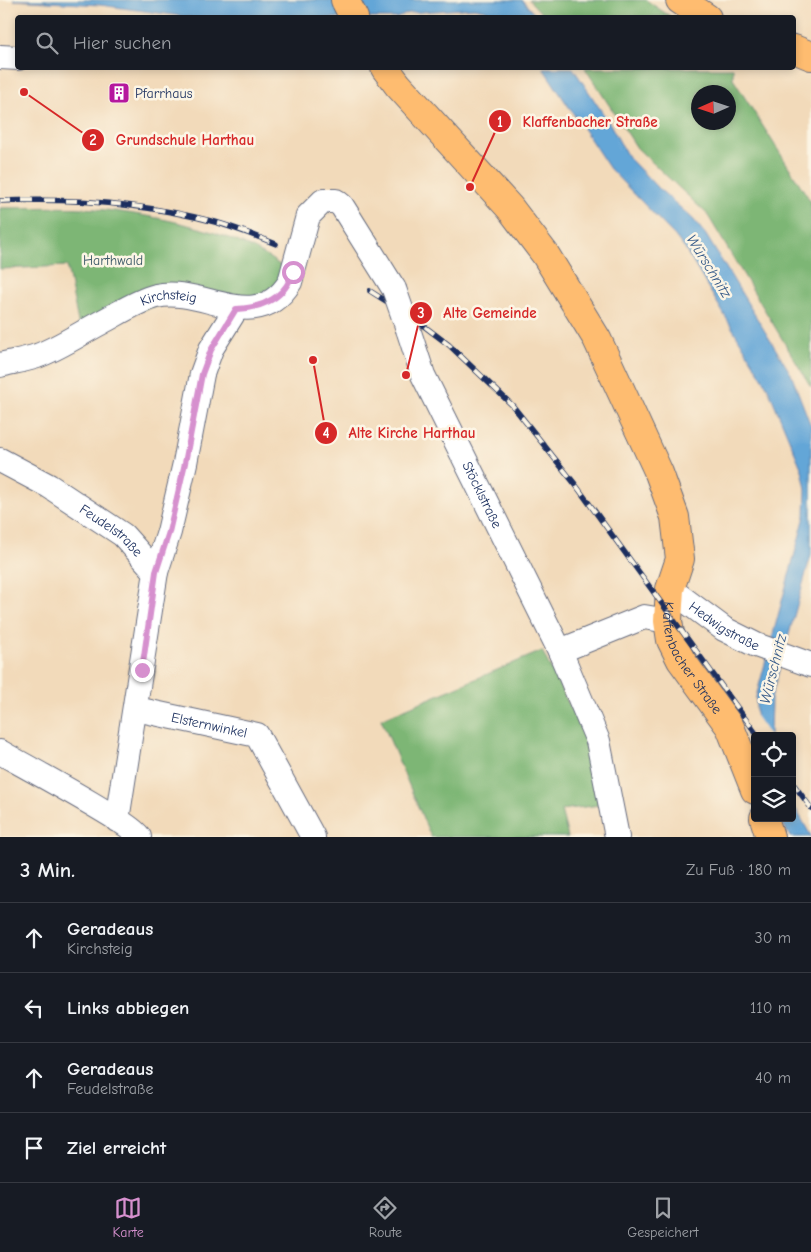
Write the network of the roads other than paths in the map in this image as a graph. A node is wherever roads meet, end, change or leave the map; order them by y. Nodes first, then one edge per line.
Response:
1 (345, 0) edge
2 (680, 0) edge
3 (352, 15) edge
4 (702, 15) edge
5 (796, 50) edge
6 (0, 56) edge
7 (811, 56) edge
8 (15, 58) edge
9 (387, 70) edge
10 (302, 234) joint
11 (236, 309) junction
12 (0, 365) edge
13 (0, 460) edge
14 (156, 572) junction
15 (670, 590) junction
16 (668, 622) junction
17 (560, 651) junction
18 (807, 664) edge
19 (136, 709) junction
20 (0, 752) edge
21 (751, 780) edge
22 (117, 820) junction
23 (765, 822) edge
24 (139, 837) edge
25 (313, 837) edge
26 (617, 837) edge
27 (770, 837) edge

1 - 3 main road
2 - 4 main road
5 - 7 main road
6 - 8 street
9 - 15 main road, Klaffenbacher Straße
10 - 11 street, Kirchsteig
10 - 17 street, Stöcklstraße, bridge
11 - 12 street, Kirchsteig
11 - 14 street
13 - 14 street, Feudelstraße
14 - 19 street
15 - 16 main road, Klaffenbacher Straße
15 - 18 street, Hedwigstraße
16 - 17 street
16 - 21 main road, Klaffenbacher Straße
17 - 26 street, Stöcklstraße
19 - 22 street
19 - 25 street, Elsternwinkel
20 - 22 street
22 - 24 street
23 - 27 main road

